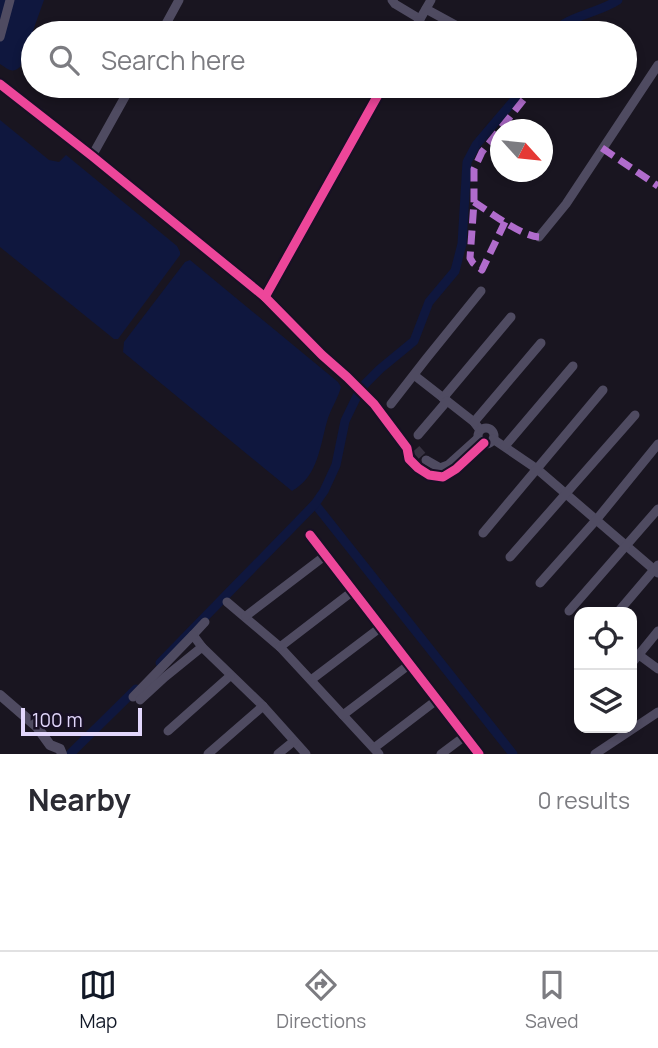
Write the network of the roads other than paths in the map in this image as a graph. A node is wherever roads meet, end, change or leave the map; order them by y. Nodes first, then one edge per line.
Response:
1 (10, 0) edge
2 (179, 0) edge
3 (392, 0) edge
4 (428, 4) edge
5 (420, 19) joint
6 (167, 21) edge
7 (453, 21) edge
8 (0, 37) edge
9 (658, 65) edge
10 (0, 84) edge
11 (637, 97) edge
12 (124, 98) edge
13 (376, 98) edge
14 (636, 98) edge
15 (92, 156) junction
16 (539, 237) dead end
17 (481, 291) dead end
18 (265, 296) junction
19 (511, 317) dead end
20 (541, 343) dead end
21 (573, 366) dead end
22 (414, 375) junction
23 (603, 390) dead end
24 (445, 399) junction
25 (391, 404) dead end
26 (635, 415) dead end
27 (418, 435) dead end
28 (482, 435) junction
29 (658, 444) edge
30 (505, 446) junction
31 (409, 459) tunnel mouth
32 (426, 460) dead end
33 (418, 468) tunnel mouth
34 (537, 468) junction
35 (566, 494) junction
36 (658, 509) edge
37 (597, 519) junction
38 (483, 533) dead end
39 (310, 535) dead end
40 (626, 546) junction
41 (326, 555) junction
42 (510, 558) dead end
43 (657, 569) edge
44 (540, 583) dead end
45 (354, 591) junction
46 (227, 602) dead end
47 (623, 607) edge
48 (569, 611) dead end
49 (246, 616) junction
50 (205, 622) dead end
51 (381, 626) junction
52 (658, 631) edge
53 (193, 635) junction
54 (202, 647) junction
55 (280, 647) junction
56 (639, 655) junction
57 (637, 657) edge
58 (410, 664) junction
59 (658, 670) edge
60 (230, 676) junction
61 (311, 680) junction
62 (0, 695) edge
63 (438, 699) junction
64 (263, 706) junction
65 (658, 712) edge
66 (343, 715) junction
67 (168, 731) dead end
68 (465, 736) junction
69 (294, 741) junction
70 (377, 751) edge
71 (61, 752) edge
72 (208, 754) edge
73 (278, 754) edge
74 (306, 754) edge
75 (441, 754) edge
76 (479, 754) edge
77 (595, 754) edge

1 - 8 street
2 - 6 street
3 - 5 street
4 - 5 street
4 - 7 street
9 - 11 street
10 - 15 street
12 - 15 street
13 - 18 street
14 - 16 street
15 - 18 street
17 - 22 street
18 - 31 street
19 - 24 street
20 - 28 street
21 - 30 street
22 - 24 street
22 - 25 street
23 - 34 street
24 - 27 street
24 - 28 street
26 - 35 street
28 - 30 street
28 - 32 street
28 - 33 street
29 - 37 street
30 - 34 street
34 - 35 street
34 - 38 street
35 - 37 street
35 - 42 street
36 - 40 street
37 - 40 street
37 - 44 street
39 - 41 street
40 - 43 street
40 - 48 street
41 - 45 street
41 - 49 street
43 - 47 street
45 - 51 street
45 - 55 street
46 - 49 street
49 - 55 street
50 - 53 street
51 - 58 street
51 - 61 street
52 - 56 street
53 - 54 street
53 - 54 street
54 - 60 street
55 - 61 street
56 - 57 street
56 - 59 street
58 - 63 street
58 - 66 street
60 - 64 street
60 - 67 street
61 - 66 street
62 - 71 street
63 - 68 street
63 - 70 street
64 - 69 street
64 - 72 street
65 - 77 street
66 - 70 street
68 - 75 street
68 - 76 street
69 - 73 street
69 - 74 street

